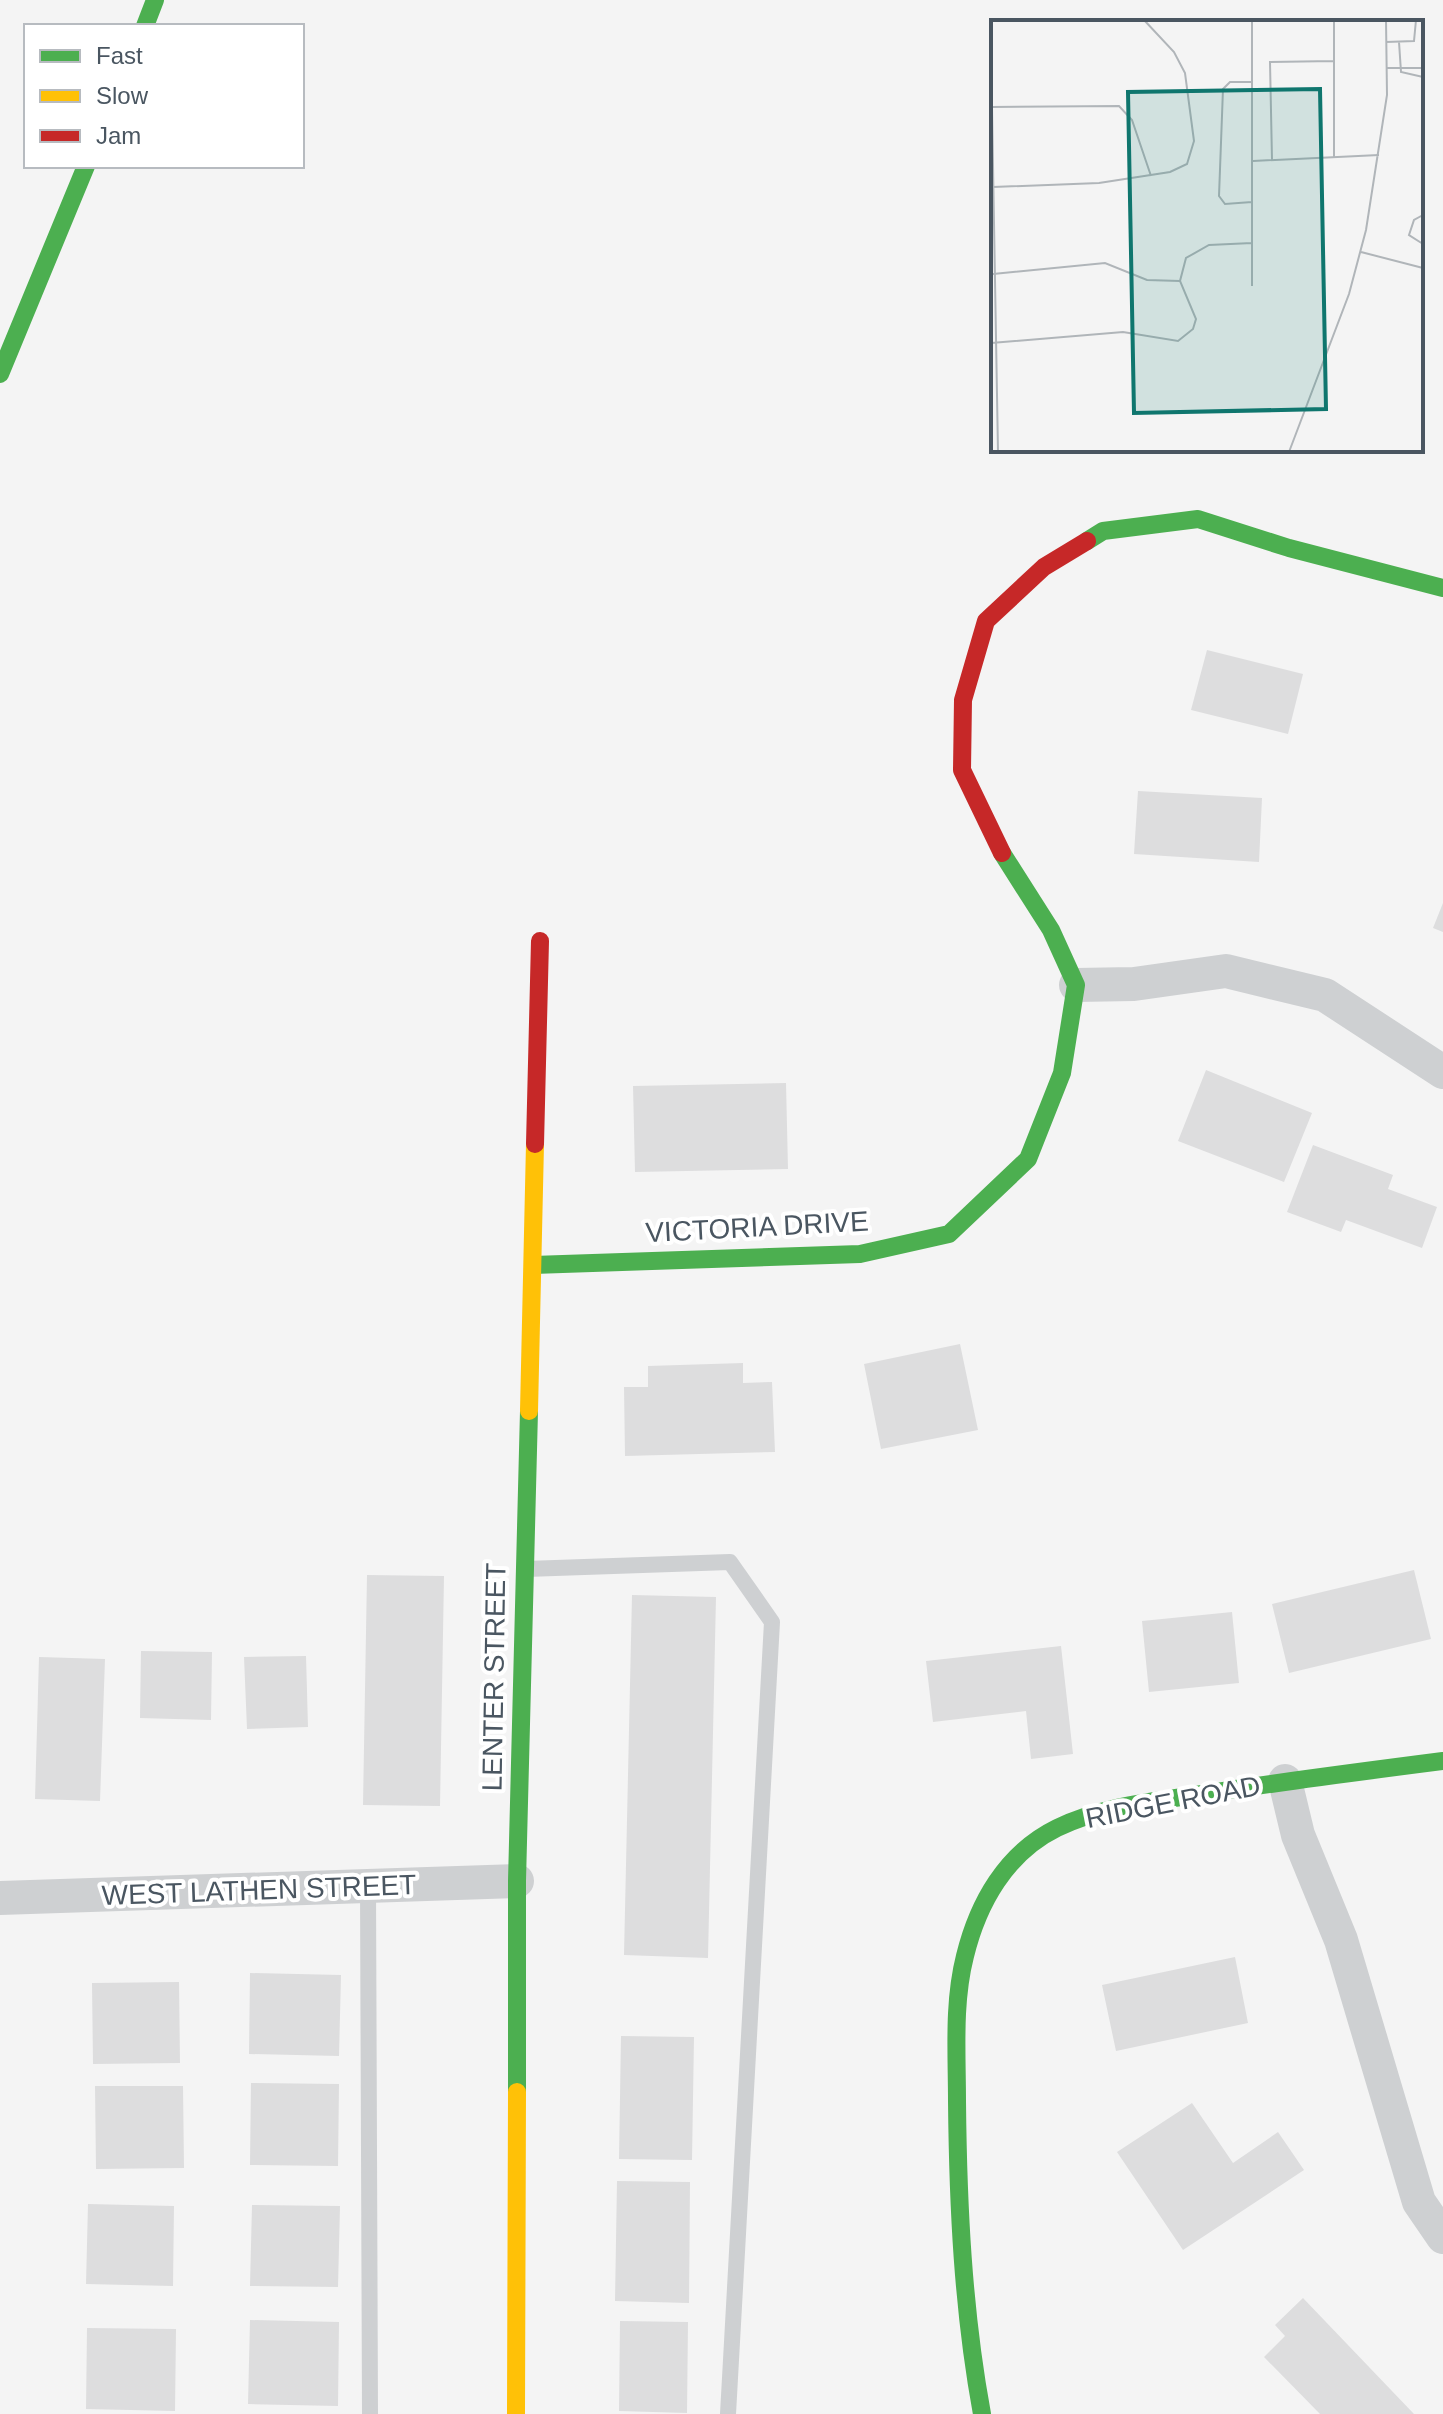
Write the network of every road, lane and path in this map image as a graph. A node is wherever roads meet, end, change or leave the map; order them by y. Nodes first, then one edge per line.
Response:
1 (155, 0) edge
2 (146, 24) edge
3 (85, 168) edge
4 (0, 374) edge
5 (1443, 588) edge
6 (540, 941) dead end
7 (1076, 985) junction
8 (1443, 1072) edge
9 (533, 1265) junction
10 (525, 1569) junction
11 (1443, 1761) edge
12 (1285, 1781) junction
13 (517, 1881) junction
14 (368, 1886) junction
15 (0, 1898) edge
16 (1443, 2237) edge
17 (370, 2414) edge
18 (516, 2414) edge
19 (728, 2414) edge
20 (982, 2414) edge

1 - 2 main road
3 - 4 main road
5 - 7 main road
6 - 9 main road, LENTER STREET
7 - 8 street
7 - 9 main road, VICTORIA DRIVE
9 - 10 main road, LENTER STREET
10 - 13 main road, LENTER STREET
10 - 19 lane
11 - 12 main road
12 - 16 street, RIDGE ROAD
12 - 20 main road, RIDGE ROAD
13 - 14 street, WEST LATHEN STREET
13 - 18 main road, LENTER STREET
14 - 15 street, WEST LATHEN STREET
14 - 17 lane

